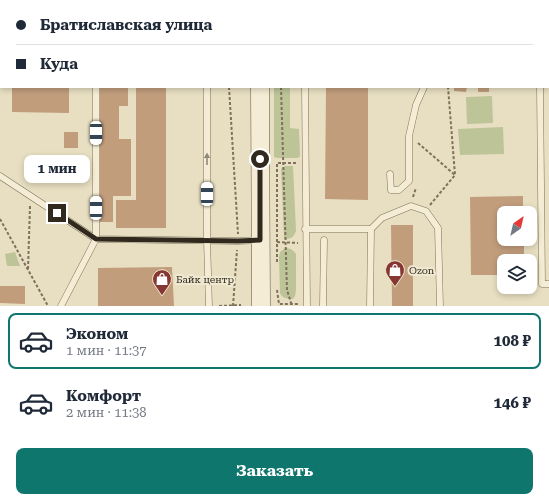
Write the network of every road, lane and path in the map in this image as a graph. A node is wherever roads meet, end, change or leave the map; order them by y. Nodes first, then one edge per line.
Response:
1 (96, 88) edge
2 (207, 88) edge
3 (229, 88) edge
4 (260, 88) edge
5 (281, 88) edge
6 (305, 88) edge
7 (424, 88) edge
8 (448, 88) edge
9 (540, 88) edge
10 (409, 136) junction
11 (284, 163) junction
12 (305, 164) junction
13 (390, 174) dead end
14 (455, 175) junction
15 (0, 176) edge
16 (30, 196) junction
17 (426, 211) junction
18 (0, 219) edge
19 (305, 229) junction
20 (371, 229) junction
21 (96, 239) junction
22 (206, 240) junction
23 (324, 240) dead end
24 (238, 241) junction
25 (269, 241) junction
26 (286, 243) junction
27 (306, 243) junction
28 (277, 264) dead end
29 (28, 271) junction
30 (549, 284) edge
31 (277, 285) dead end
32 (241, 305) edge
33 (292, 305) edge
34 (306, 305) edge
35 (48, 306) edge
36 (61, 306) edge
37 (209, 306) edge
38 (219, 306) edge
39 (233, 306) edge
40 (260, 306) edge
41 (324, 306) edge
42 (370, 306) edge
43 (440, 306) edge

1 - 21 lane
22 -> 2 lane
3 - 24 path
4 - 25 main road
5 - 11 path
6 - 12 lane
7 - 10 lane
8 - 14 path
9 - 30 lane
10 - 13 lane
10 - 14 path
11 - 12 path
11 - 25 path
11 - 26 path
12 - 19 lane
14 - 17 path
15 - 16 lane
16 - 21 lane
16 - 29 path
17 - 20 lane
17 - 43 lane
18 - 29 path
19 - 20 lane
19 - 27 lane
20 - 42 lane
21 - 22 lane
21 - 36 lane
22 - 24 lane
22 - 37 lane
23 - 41 lane
24 - 25 lane
24 - 39 path
25 - 26 path
25 - 28 path
25 - 40 main road
26 - 27 path
26 - 33 path
27 - 34 lane
29 - 35 path
31 - 33 path
32 - 39 path
33 - 34 path
38 - 39 path

